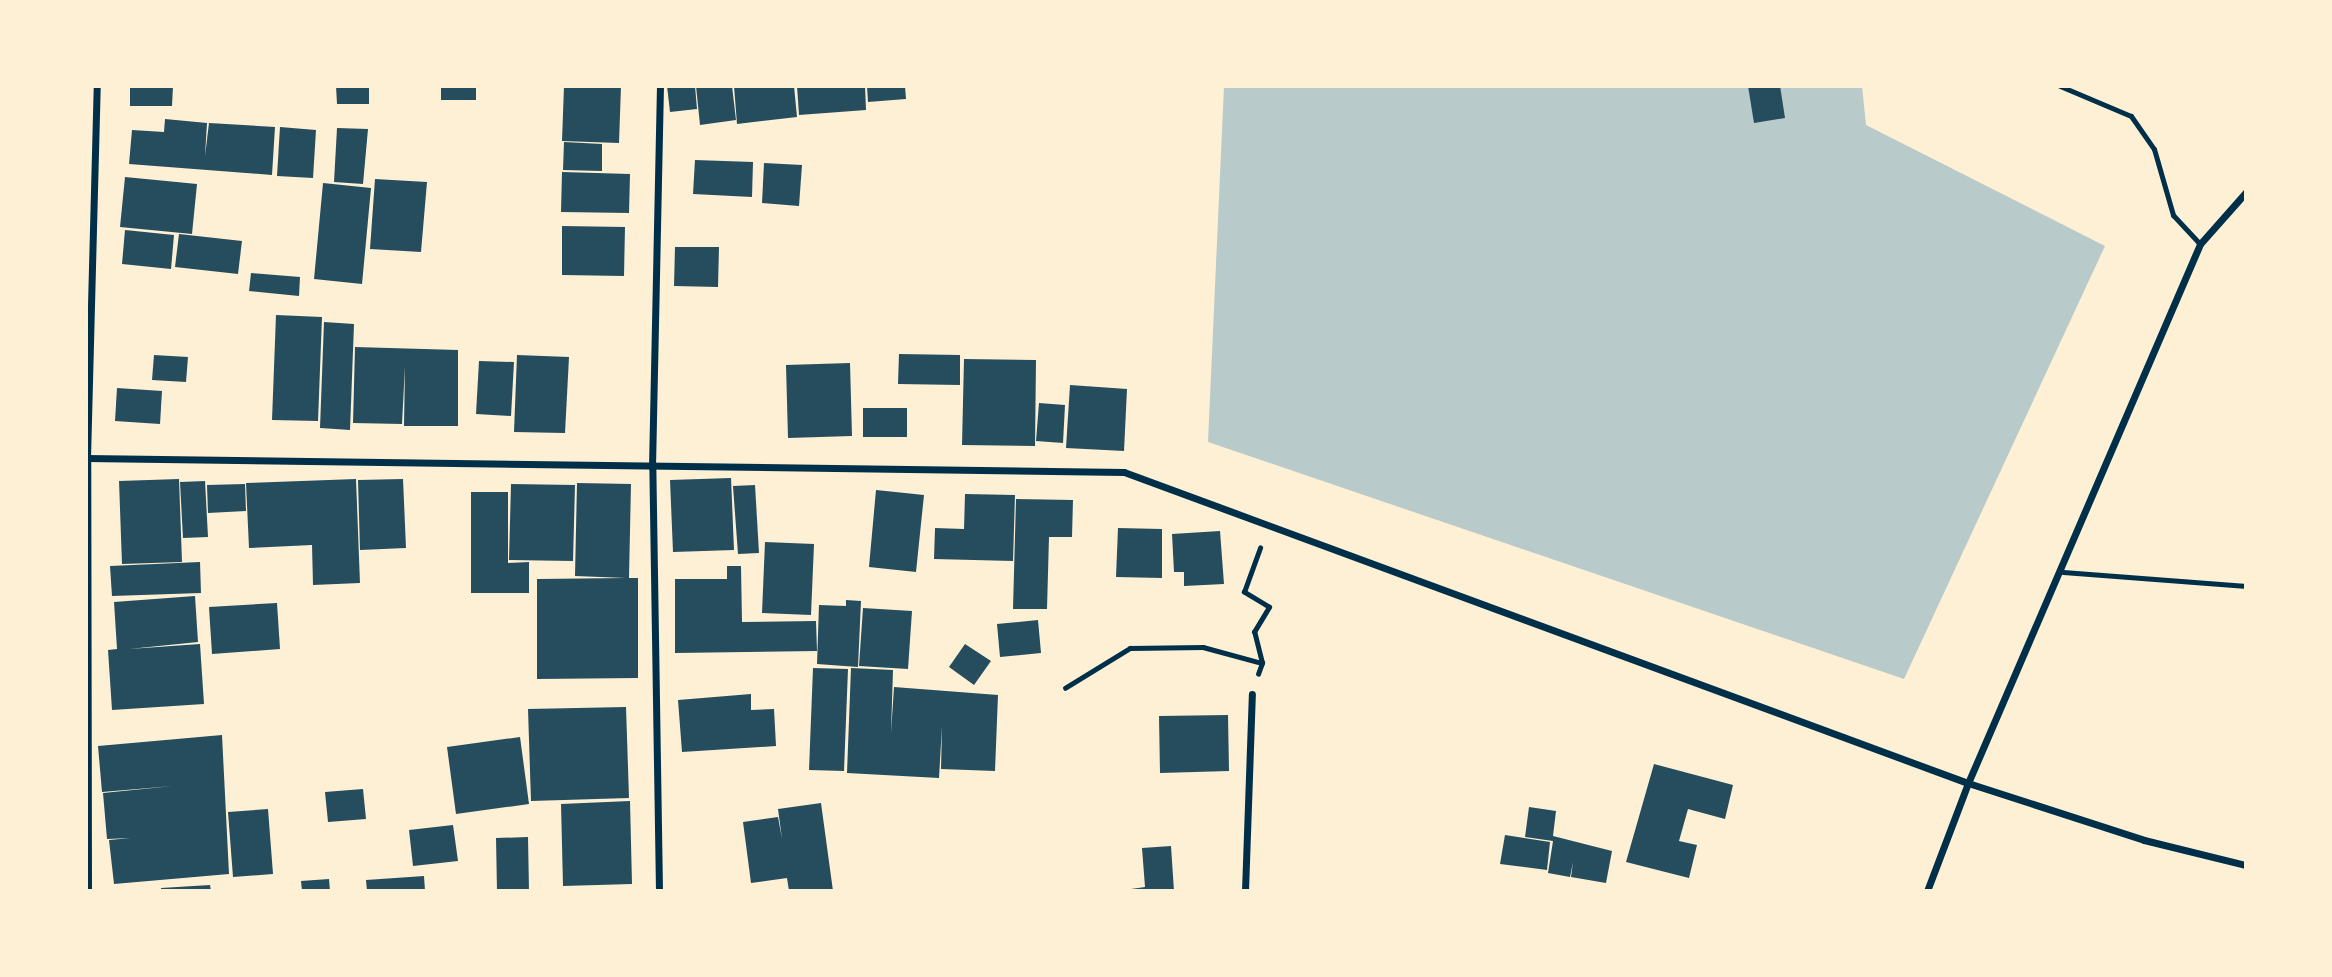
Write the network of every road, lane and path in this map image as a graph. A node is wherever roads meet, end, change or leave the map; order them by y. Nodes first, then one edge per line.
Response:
1 (97, 86) edge
2 (660, 86) edge
3 (2060, 86) edge
4 (2246, 192) edge
5 (2200, 244) junction
6 (87, 458) edge
7 (652, 467) junction
8 (1266, 527) junction
9 (2063, 572) junction
10 (2246, 586) edge
11 (1262, 663) junction
12 (1065, 688) dead end
13 (1252, 694) joint
14 (1968, 783) junction
15 (2246, 865) edge
16 (88, 891) edge
17 (659, 891) edge
18 (1245, 891) edge
19 (1927, 891) edge

1 - 6 street
2 - 7 street
3 - 5 lane
4 - 5 street
5 - 9 street
6 - 7 street
6 - 16 street
7 - 8 street
7 - 17 street
8 - 11 path
8 - 14 street
9 - 10 lane
9 - 14 street
11 - 12 path
11 - 13 path
13 - 18 street
14 - 15 street
14 - 19 street

